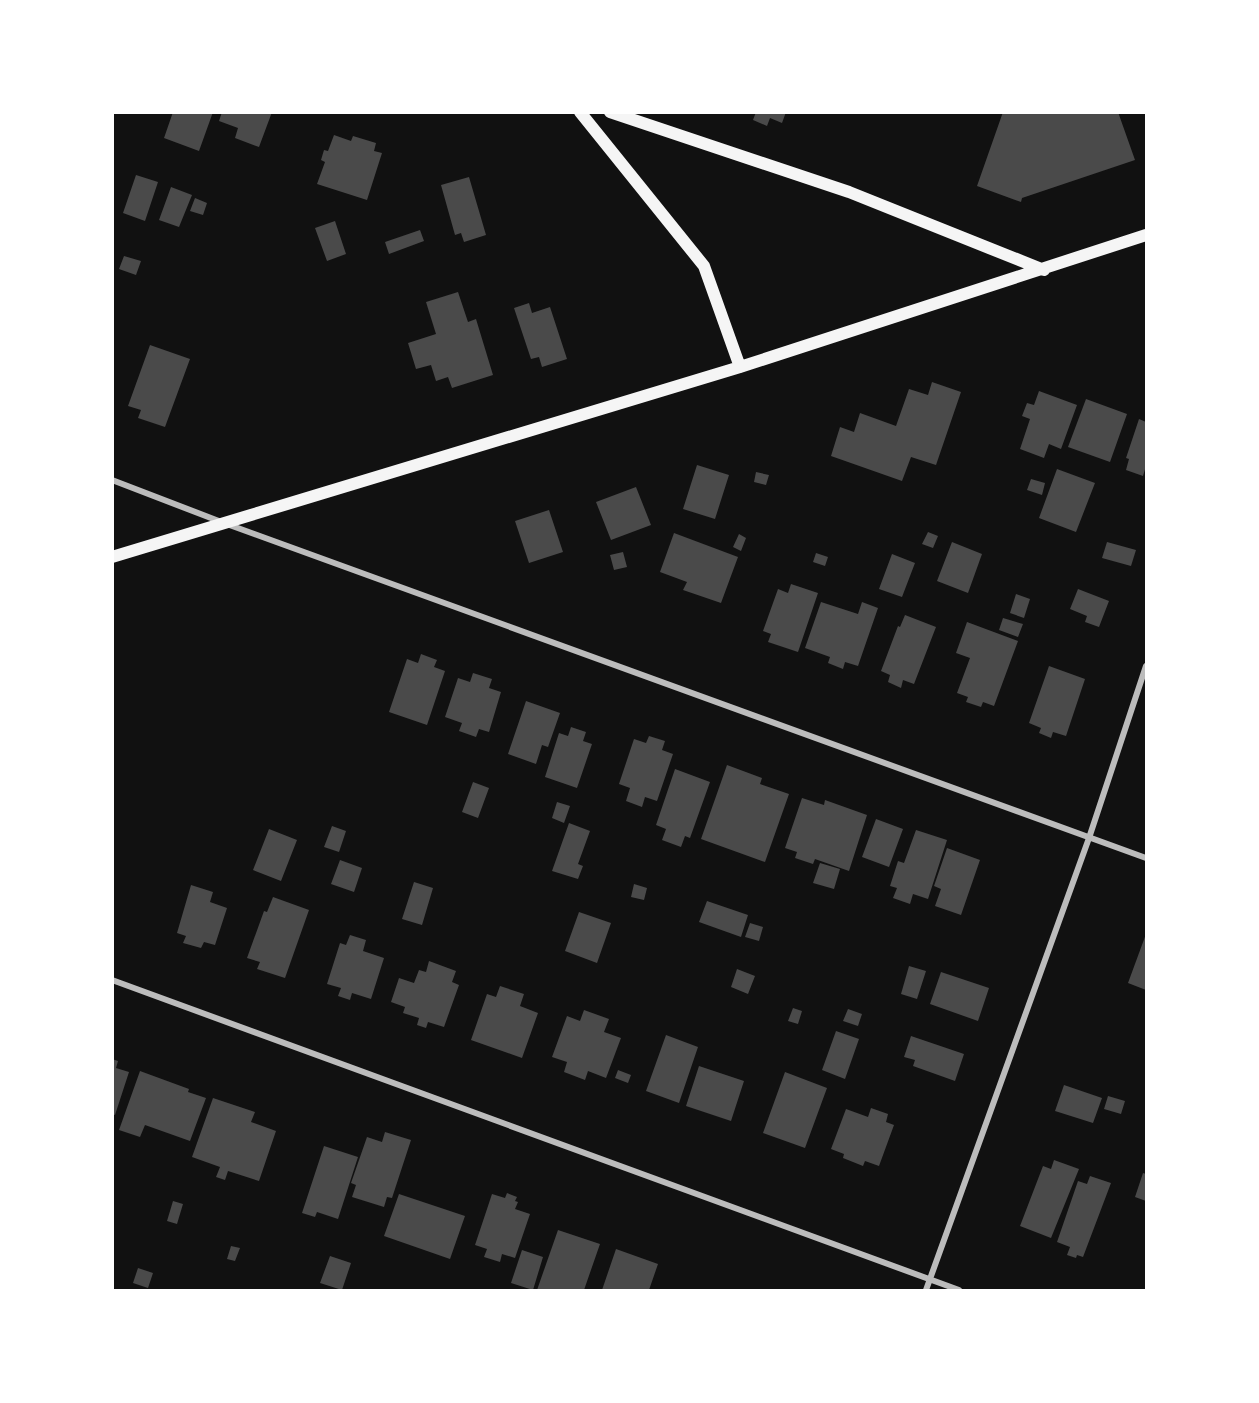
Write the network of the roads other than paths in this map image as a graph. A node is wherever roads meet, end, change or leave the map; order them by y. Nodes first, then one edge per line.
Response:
1 (580, 112) edge
2 (610, 112) edge
3 (1146, 235) edge
4 (1044, 270) junction
5 (740, 367) junction
6 (112, 480) edge
7 (224, 523) junction
8 (112, 557) edge
9 (1146, 666) edge
10 (1089, 838) junction
11 (1146, 858) edge
12 (112, 980) edge
13 (929, 1280) junction
14 (926, 1290) edge
15 (959, 1290) edge

1 - 5 main road
2 - 4 main road
3 - 4 main road
4 - 5 main road
5 - 7 main road
6 - 7 street
7 - 8 main road
7 - 10 street
9 - 10 street
10 - 11 street
10 - 13 street
12 - 13 street
13 - 14 street
13 - 15 street

